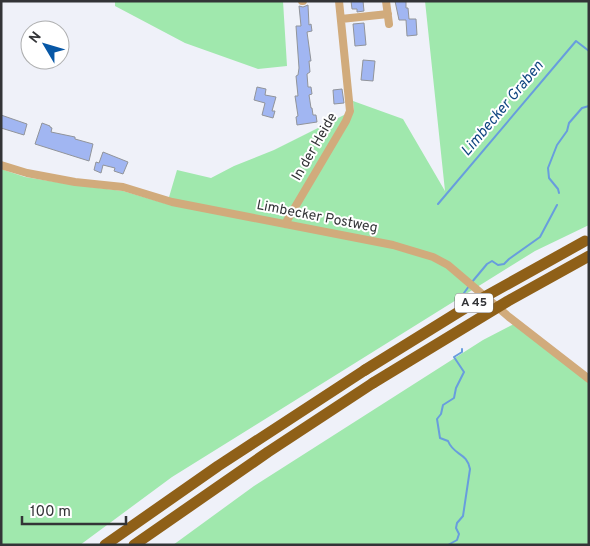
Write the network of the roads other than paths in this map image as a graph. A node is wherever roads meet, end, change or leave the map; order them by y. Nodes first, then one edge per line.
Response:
1 (339, 1) edge
2 (386, 1) edge
3 (388, 14) junction
4 (341, 18) junction
5 (389, 24) dead end
6 (1, 165) edge
7 (285, 224) junction
8 (587, 240) edge
9 (589, 256) edge
10 (589, 379) edge
11 (105, 545) edge
12 (134, 545) edge

1 - 4 street, In der Heide
2 - 3 street
3 - 4 street
3 - 5 street
4 - 7 street, In der Heide
6 - 7 street, Limbecker Postweg
7 - 10 street, Limbecker Postweg
8 - 11 highway, A 45, bridge
9 - 12 highway, A 45, bridge

